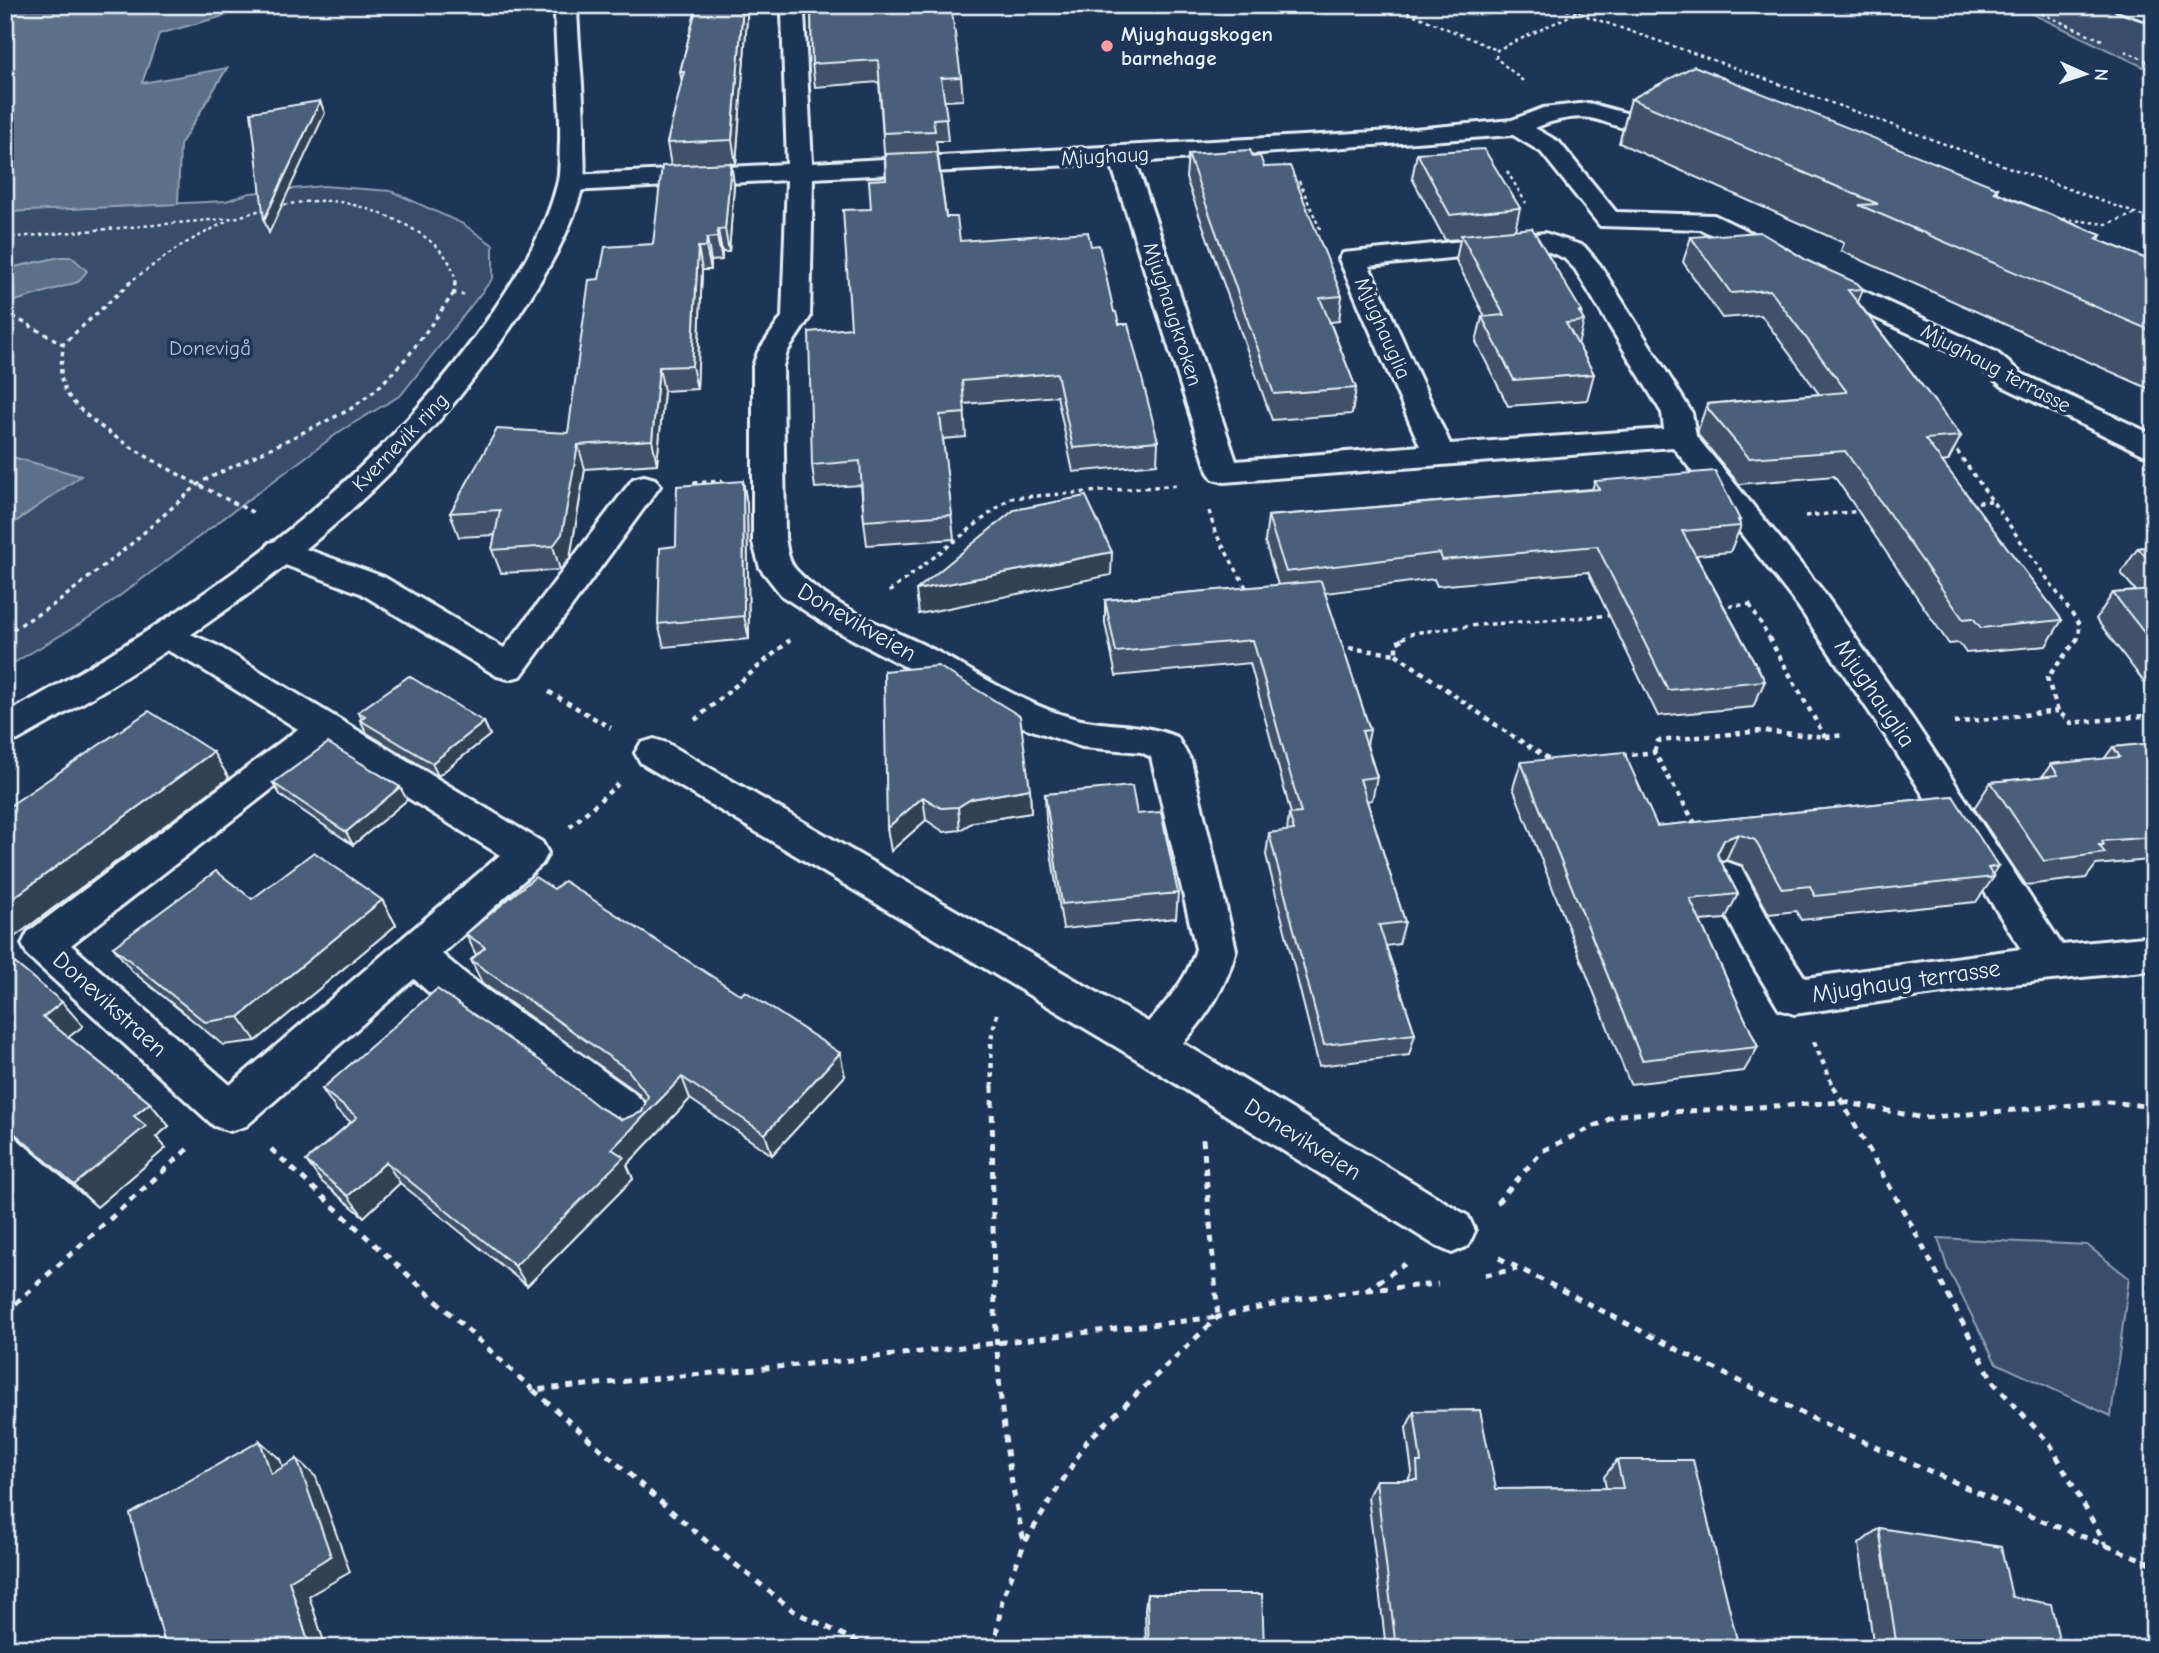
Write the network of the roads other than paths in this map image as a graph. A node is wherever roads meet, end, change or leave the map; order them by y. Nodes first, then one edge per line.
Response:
1 (566, 5) edge
2 (2125, 5) edge
3 (793, 13) dead end
4 (2154, 16) edge
5 (1634, 123) edge
6 (1517, 127) junction
7 (1121, 155) junction
8 (800, 172) junction
9 (571, 183) junction
10 (1681, 438) junction
11 (2154, 447) edge
12 (1439, 454) junction
13 (644, 486) road end
14 (281, 551) junction
15 (167, 636) junction
16 (324, 729) junction
17 (5, 731) edge
18 (654, 753) road end
19 (1727, 878) edge
20 (2154, 953) edge
21 (415, 954) junction
22 (2051, 962) junction
23 (1153, 1047) junction
24 (633, 1119) edge
25 (1452, 1231) road end

1 - 9 street, Kvernevik ring
2 - 4 street
3 - 8 street, Donevikveien
5 - 6 street, Mjughaug
6 - 7 street, Mjughaug
6 - 11 street, Mjughaug terrasse
7 - 8 street, Mjughaug
7 - 12 street, Mjughaugkroken
8 - 9 street, Mjughaug
8 - 23 street, Donevikveien
9 - 14 street, Kvernevik ring
10 - 12 street
10 - 12 street, Mjughauglia
10 - 22 street, Mjughauglia
13 - 14 street
14 - 15 street, Kvernevik ring
15 - 16 street
15 - 17 street, Kvernevik ring
16 - 21 street
16 - 21 street, Donevikstraen
18 - 23 street, Donevikveien
19 - 22 street, Mjughaug terrasse
20 - 22 street, Mjughaug terrasse
21 - 24 street
23 - 25 street, Donevikveien

